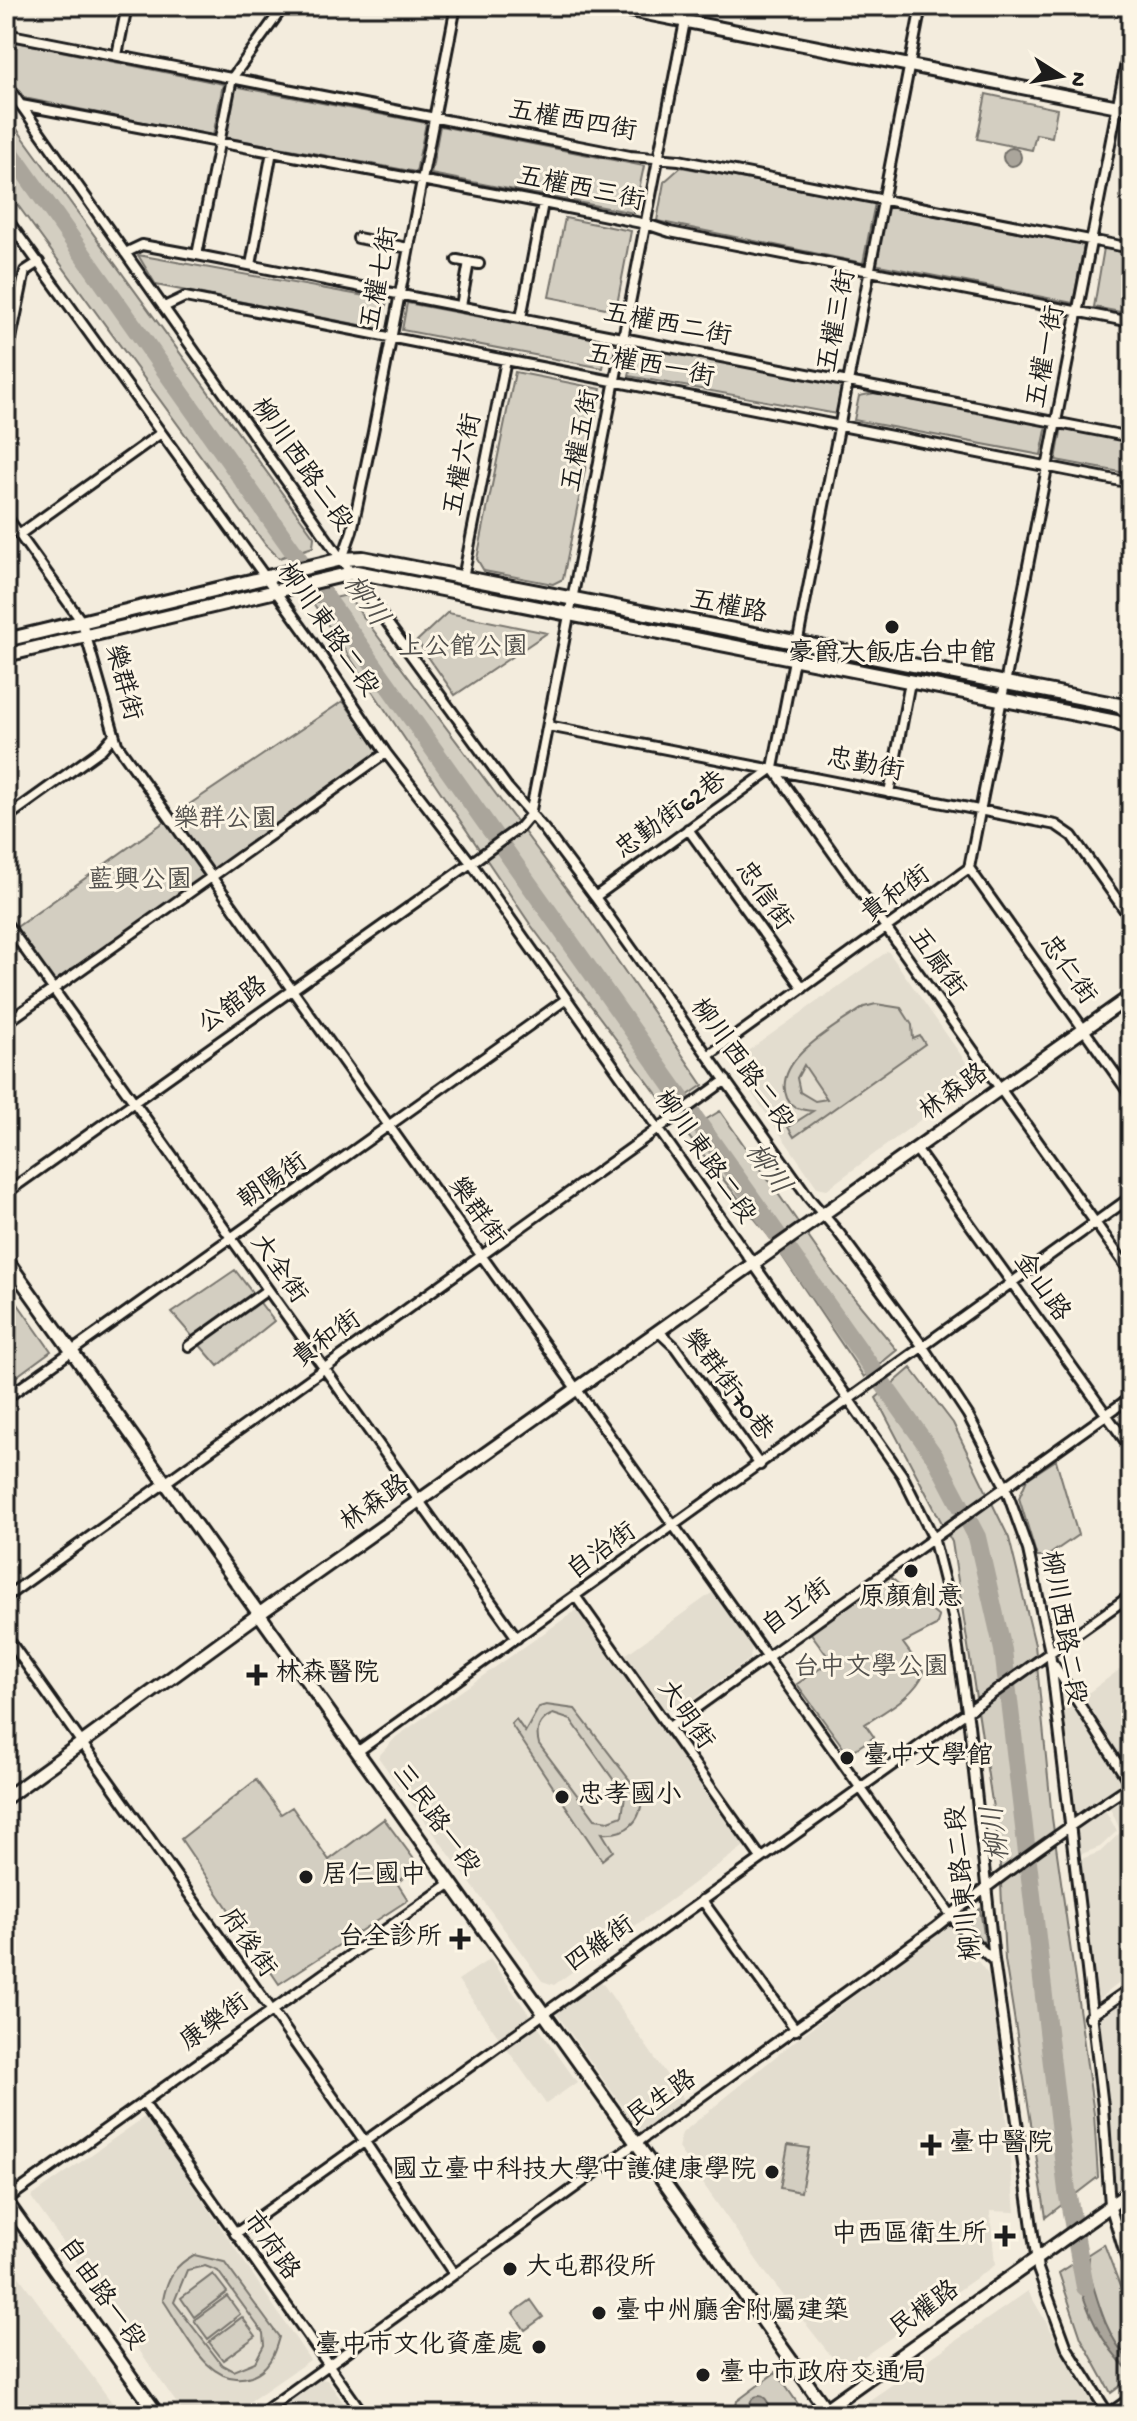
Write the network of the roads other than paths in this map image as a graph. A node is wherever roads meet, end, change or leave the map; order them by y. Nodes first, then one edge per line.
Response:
1 (127, 6) edge
2 (284, 6) edge
3 (456, 6) edge
4 (608, 6) edge
5 (688, 6) edge
6 (921, 6) edge
7 (685, 21) junction
8 (6, 34) edge
9 (1131, 37) edge
10 (117, 55) junction
11 (909, 65) junction
12 (232, 78) junction
13 (6, 84) edge
14 (21, 105) junction
15 (1118, 106) junction
16 (1131, 109) edge
17 (434, 117) junction
18 (219, 140) junction
19 (272, 151) junction
20 (658, 157) junction
21 (422, 180) junction
22 (883, 200) junction
23 (543, 203) junction
24 (6, 218) edge
25 (646, 224) junction
26 (358, 238) dead end
27 (1092, 240) junction
28 (408, 248) junction
29 (1131, 248) edge
30 (125, 253) junction
31 (197, 255) junction
32 (457, 260) dead end
33 (39, 262) junction
34 (251, 265) junction
35 (869, 271) junction
36 (399, 294) junction
37 (461, 306) junction
38 (164, 307) junction
39 (1077, 312) junction
40 (521, 318) junction
41 (1131, 322) edge
42 (390, 337) junction
43 (623, 339) junction
44 (506, 360) junction
45 (6, 363) edge
46 (615, 381) junction
47 (847, 382) junction
48 (1056, 423) junction
49 (839, 425) junction
50 (161, 433) junction
51 (1131, 437) edge
52 (1048, 466) junction
53 (1131, 483) edge
54 (6, 516) edge
55 (20, 534) junction
56 (336, 561) junction
57 (345, 575) junction
58 (463, 578) junction
59 (265, 579) junction
60 (275, 593) junction
61 (572, 601) junction
62 (569, 616) junction
63 (82, 622) junction
64 (88, 635) junction
65 (6, 640) edge
66 (796, 644) junction
67 (6, 655) edge
68 (793, 659) junction
69 (910, 682) junction
70 (1005, 684) junction
71 (1002, 700) junction
72 (1128, 700) edge
73 (1131, 715) edge
74 (1116, 722) junction
75 (548, 726) junction
76 (1131, 729) edge
77 (114, 735) junction
78 (386, 753) junction
79 (773, 768) junction
80 (889, 793) junction
81 (980, 810) junction
82 (530, 815) junction
83 (6, 818) edge
84 (688, 829) junction
85 (471, 863) junction
86 (969, 868) junction
87 (211, 877) junction
88 (595, 897) junction
89 (1131, 919) edge
90 (6, 923) edge
91 (885, 929) junction
92 (803, 988) junction
93 (53, 989) junction
94 (292, 990) junction
95 (1131, 996) edge
96 (565, 1000) junction
97 (6, 1023) edge
98 (1083, 1030) junction
99 (708, 1056) junction
100 (726, 1080) junction
101 (1000, 1090) junction
102 (1131, 1096) edge
103 (134, 1103) junction
104 (388, 1126) junction
105 (659, 1129) junction
106 (916, 1149) junction
107 (6, 1193) edge
108 (1131, 1197) edge
109 (823, 1215) junction
110 (1095, 1223) junction
111 (230, 1238) junction
112 (481, 1256) junction
113 (6, 1259) edge
114 (755, 1264) junction
115 (1131, 1273) edge
116 (1012, 1282) junction
117 (267, 1290) junction
118 (659, 1332) junction
119 (921, 1344) junction
120 (189, 1346) dead end
121 (72, 1351) junction
122 (324, 1369) junction
123 (577, 1390) junction
124 (1131, 1397) edge
125 (6, 1398) edge
126 (851, 1400) junction
127 (1106, 1414) junction
128 (1131, 1449) edge
129 (760, 1465) junction
130 (165, 1482) junction
131 (1005, 1486) junction
132 (418, 1502) junction
133 (675, 1526) junction
134 (933, 1537) junction
135 (1131, 1595) edge
136 (6, 1597) edge
137 (576, 1597) junction
138 (259, 1614) junction
139 (6, 1636) edge
140 (517, 1638) junction
141 (1050, 1652) junction
142 (768, 1656) junction
143 (967, 1710) junction
144 (668, 1728) junction
145 (80, 1743) junction
146 (357, 1752) junction
147 (1131, 1785) edge
148 (861, 1786) junction
149 (6, 1798) edge
150 (1069, 1827) junction
151 (761, 1858) junction
152 (451, 1883) junction
153 (988, 1885) junction
154 (702, 1900) junction
155 (951, 1915) junction
156 (994, 1960) junction
157 (1131, 1988) edge
158 (269, 2011) junction
159 (545, 2011) junction
160 (1089, 2017) junction
161 (796, 2030) junction
162 (143, 2102) junction
163 (365, 2142) junction
164 (636, 2143) junction
165 (1131, 2191) edge
166 (6, 2200) edge
167 (1110, 2205) junction
168 (235, 2234) junction
169 (1039, 2256) junction
170 (454, 2274) junction
171 (1131, 2274) edge
172 (331, 2367) junction
173 (1128, 2400) edge
174 (824, 2413) edge
175 (158, 2415) edge
176 (259, 2415) edge
177 (364, 2415) edge
178 (1108, 2415) edge

1 - 10 street
2 - 12 street
3 - 17 street, 五權七街
4 - 7 main road
5 - 7 street, 五權五街
6 - 11 street, 五權三街
7 - 11 main road
7 - 20 street, 五權五街
8 - 10 street, 五權西四街
9 - 15 street, 五權一街
10 - 12 street, 五權西四街
11 - 15 main road
11 - 22 street, 五權三街
12 - 17 street, 五權西四街
12 - 18 street
13 - 14 street, 柳川西路二段
14 - 18 street, 五權西三街
14 - 30 street, 柳川西路二段
15 - 16 main road
15 - 27 street, 五權一街
17 - 20 street, 五權西四街
17 - 21 street, 五權七街
18 - 19 street, 五權西三街
18 - 31 street
19 - 21 street, 五權西三街
19 - 34 street
20 - 22 street, 五權西四街
20 - 25 street, 五權五街
21 - 23 street, 五權西三街
21 - 28 street, 五權七街
22 - 27 street, 五權西四街
22 - 35 street, 五權三街
23 - 25 street, 五權西三街
23 - 40 street
24 - 33 street, 柳川東路二段
25 - 35 street, 五權西三街
25 - 43 street, 五權五街
26 - 28 street
27 - 29 street, 五權西四街
27 - 39 street, 五權一街
28 - 36 street, 五權七街
30 - 31 street, 五權西二街
30 - 38 street, 柳川西路二段
31 - 34 street, 五權西二街
32 - 37 street
33 - 45 street
33 - 50 street, 柳川東路二段
34 - 36 street, 五權西二街
35 - 39 street, 五權西三街
35 - 47 street, 五權三街
36 - 37 street, 五權西二街
36 - 42 street, 五權七街
37 - 40 street, 五權西二街
38 - 42 street, 五權西一街
38 - 56 street, 柳川西路二段
39 - 41 street, 五權西三街
39 - 48 street, 五權一街
40 - 43 street, 五權西二街
42 - 44 street, 五權西一街
42 - 56 street, 五權七街
43 - 46 street, 五權五街
43 - 47 street, 五權西二街
44 - 46 street, 五權西一街
44 - 58 street, 五權六街
46 - 49 street, 五權西一街
46 - 61 street, 五權五街
47 - 48 street, 五權西二街
47 - 49 street, 五權三街
48 - 51 street, 五權西二街
48 - 52 street, 五權一街
49 - 52 street, 五權西一街
49 - 66 street, 五權三街
50 - 55 street
50 - 59 street, 柳川東路二段
52 - 53 street, 五權西一街
52 - 70 street, 五權一街
54 - 55 street, 樂群街
55 - 63 street, 樂群街
56 - 57 street, 柳川西路二段
56 - 58 main road, 五權路
56 - 59 main road, 五權路
57 - 60 main road
57 - 62 main road, 五權路
57 - 82 street, 柳川西路二段
58 - 61 main road, 五權路
59 - 60 street, 柳川東路二段
59 - 63 main road
60 - 64 main road
60 - 78 street, 柳川東路二段
61 - 62 street, 五權五街
61 - 66 main road, 五權路
62 - 68 main road, 五權路
62 - 75 street
63 - 64 street, 樂群街
63 - 65 main road
64 - 67 main road
64 - 77 street, 樂群街
66 - 68 street, 五權三街
66 - 70 main road, 五權路
68 - 69 main road, 五權路
68 - 79 street
69 - 71 main road, 五權路
69 - 80 street
70 - 71 street, 五權一街
70 - 72 main road, 五權路
71 - 74 main road, 五權路
71 - 81 street, 貴和街
72 - 73 main road, 五權路
73 - 74 main road, 五權路
74 - 76 main road, 五權路
75 - 79 street, 忠勤街
75 - 82 street
77 - 83 street
77 - 87 street, 樂群街
78 - 85 street, 柳川東路二段
78 - 87 street
79 - 80 street, 忠勤街
79 - 84 street, 忠勤街62巷
79 - 91 street, 五廊街
80 - 81 street, 忠勤街
81 - 86 street, 貴和街
81 - 89 street, 忠勤街
82 - 85 street, 公舘路
82 - 88 street, 柳川西路二段
84 - 88 street, 忠勤街62巷
84 - 92 street, 忠信街
85 - 94 street, 公舘路
85 - 96 street, 柳川東路二段
86 - 91 street, 貴和街
86 - 98 street, 忠仁街
87 - 93 street
87 - 94 street, 樂群街
88 - 99 street, 柳川西路二段
90 - 93 street, 大全街
91 - 92 street, 貴和街
91 - 101 street, 五廊街
92 - 99 street, 貴和街
93 - 97 street
93 - 103 street, 大全街
94 - 103 street, 公舘路
94 - 104 street, 樂群街
95 - 98 main road, 林森路
96 - 104 street, 朝陽街
96 - 105 street, 柳川東路二段
98 - 101 main road, 林森路
98 - 102 street, 忠仁街
99 - 100 street, 柳川西路二段
100 - 105 street, 貴和街
100 - 109 street, 柳川西路二段
101 - 106 main road, 林森路
101 - 110 street, 五廊街
103 - 107 street, 公舘路
103 - 111 street, 大全街
104 - 111 street, 朝陽街
104 - 112 street, 樂群街
105 - 112 street, 貴和街
105 - 114 street, 柳川東路二段
106 - 109 main road, 林森路
106 - 116 street, 金山路
108 - 110 street
109 - 114 main road, 林森路
109 - 119 street, 柳川西路二段
110 - 115 street, 五廊街
110 - 116 street
111 - 117 street, 大全街
111 - 121 street, 朝陽街
112 - 122 street, 貴和街
112 - 123 street, 樂群街
113 - 121 main road, 三民路一段
114 - 118 main road, 林森路
114 - 126 street, 柳川東路二段
116 - 119 street
116 - 127 street, 金山路
117 - 120 street
117 - 122 street, 大全街
118 - 123 main road, 林森路
118 - 129 street, 樂群街70巷
119 - 126 street, 自治街
119 - 131 street, 柳川西路二段
121 - 125 street, 朝陽街
121 - 130 main road, 三民路一段
122 - 130 street, 貴和街
122 - 132 street, 大全街
123 - 132 main road, 林森路
123 - 133 street, 樂群街
124 - 127 street
126 - 129 street, 自治街
126 - 134 street, 柳川東路二段
127 - 128 street, 金山路
127 - 131 street
129 - 133 street, 自治街
130 - 136 street, 貴和街
130 - 138 main road, 三民路一段
131 - 134 street, 自立街
131 - 141 street, 柳川西路二段
132 - 138 main road, 林森路
132 - 140 street, 大全街
133 - 137 street, 自治街
133 - 142 street, 樂群街
134 - 142 street, 自立街
134 - 143 street, 柳川東路二段
135 - 141 street
137 - 140 street, 自治街
137 - 144 street, 大明街
138 - 145 main road, 林森路
138 - 146 main road, 三民路一段
139 - 145 street, 府後街
140 - 146 street, 自治街
141 - 143 street, 四維街
141 - 147 street
141 - 150 street, 柳川西路二段
142 - 144 street, 自立街
142 - 148 street, 樂群街
143 - 148 street, 四維街
143 - 153 street, 柳川東路二段
144 - 151 street, 大明街
145 - 149 main road, 林森路
145 - 158 street, 府後街
146 - 152 main road, 三民路一段
147 - 150 street
148 - 151 street, 四維街
148 - 155 street, 樂群街
150 - 153 street, 民生路
150 - 160 street, 柳川西路二段
151 - 154 street, 四維街
152 - 158 street, 康樂街
152 - 159 main road, 三民路一段
153 - 155 street, 民生路
153 - 156 street, 柳川東路二段
154 - 159 street, 四維街
154 - 161 street
155 - 156 street, 樂群街
155 - 161 street, 民生路
156 - 169 street, 柳川東路二段
157 - 160 street
158 - 162 street, 康樂街
158 - 163 street, 府後街
159 - 163 street, 四維街
159 - 164 main road, 三民路一段
160 - 167 street, 柳川西路二段
161 - 164 street, 民生路
162 - 166 street, 康樂街
162 - 168 street, 市府路
163 - 168 street, 四維街
163 - 170 street, 府後街
164 - 170 street, 民生路
164 - 174 main road, 三民路一段
165 - 167 main road
166 - 175 main road, 自由路一段
167 - 169 main road, 民權路
167 - 171 street, 柳川西路二段
168 - 172 street, 市府路
169 - 174 main road, 民權路
169 - 178 street, 柳川東路二段
170 - 172 street, 民生路
172 - 176 street, 民生路
172 - 177 street, 市府路
173 - 178 street

